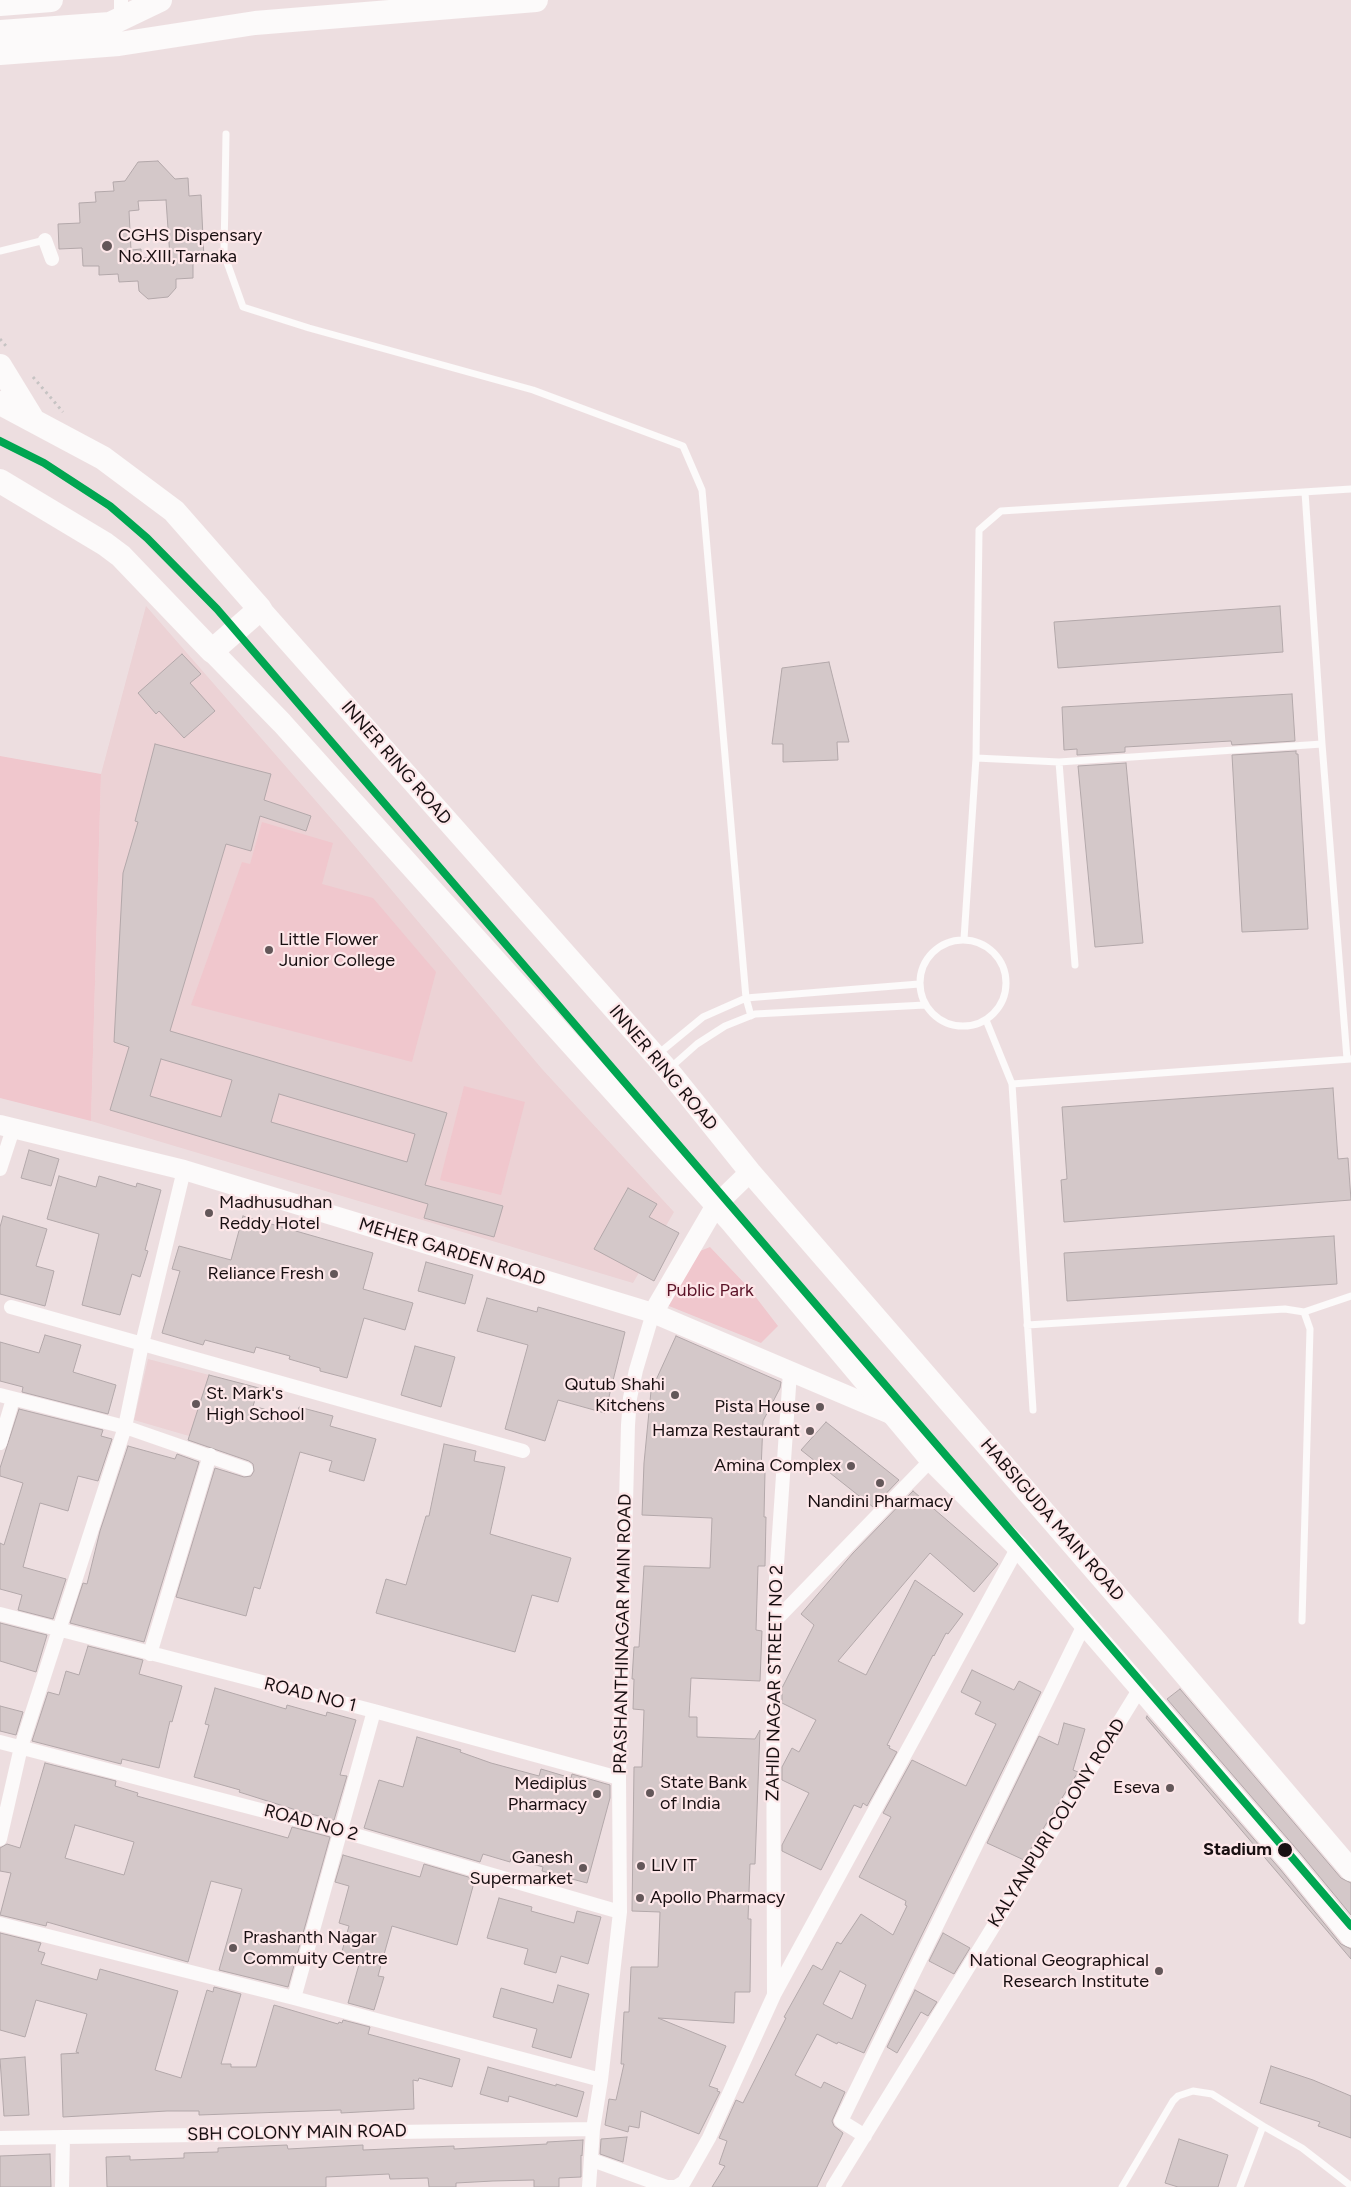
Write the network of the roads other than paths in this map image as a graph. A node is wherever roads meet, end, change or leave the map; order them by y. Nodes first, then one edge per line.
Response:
1 (51, 0) edge
2 (160, 0) edge
3 (536, 0) edge
4 (0, 4) edge
5 (121, 9) edge
6 (0, 32) edge
7 (0, 53) edge
8 (226, 134) dead end
9 (45, 240) joint
10 (0, 251) edge
11 (52, 259) dead end
12 (3, 356) edge
13 (0, 403) edge
14 (33, 421) junction
15 (0, 481) edge
16 (1351, 489) edge
17 (1305, 492) junction
18 (260, 609) junction
19 (212, 651) junction
20 (1322, 744) junction
21 (976, 758) junction
22 (1059, 762) junction
23 (964, 939) junction
24 (1075, 965) dead end
25 (919, 984) junction
26 (746, 998) junction
27 (925, 1005) junction
28 (751, 1016) junction
29 (986, 1020) junction
30 (1349, 1059) edge
31 (662, 1063) junction
32 (1012, 1084) junction
33 (6, 1127) edge
34 (0, 1169) edge
35 (184, 1170) junction
36 (750, 1172) junction
37 (716, 1205) junction
38 (1351, 1296) edge
39 (11, 1307) dead end
40 (1304, 1312) junction
41 (652, 1314) junction
42 (1027, 1325) junction
43 (142, 1344) junction
44 (790, 1372) junction
45 (7, 1397) edge
46 (1033, 1410) dead end
47 (893, 1415) junction
48 (125, 1427) junction
49 (0, 1443) edge
50 (523, 1451) dead end
51 (210, 1455) junction
52 (931, 1460) junction
53 (246, 1469) dead end
54 (1018, 1547) junction
55 (0, 1614) edge
56 (1302, 1621) dead end
57 (773, 1623) junction
58 (1084, 1625) junction
59 (61, 1630) junction
60 (150, 1654) junction
61 (1140, 1690) junction
62 (374, 1711) junction
63 (0, 1742) edge
64 (21, 1747) junction
65 (620, 1778) junction
66 (341, 1831) junction
67 (0, 1839) edge
68 (1351, 1870) edge
69 (620, 1912) junction
70 (0, 1924) edge
71 (1351, 1936) edge
72 (774, 1995) junction
73 (294, 1998) junction
74 (601, 2080) junction
75 (1263, 2126) junction
76 (593, 2129) junction
77 (864, 2136) junction
78 (63, 2137) junction
79 (0, 2138) edge
80 (592, 2160) junction
81 (1351, 2186) edge
82 (62, 2187) edge
83 (590, 2187) edge
84 (675, 2187) edge
85 (833, 2187) edge
86 (1122, 2187) edge
87 (1240, 2187) edge

1 - 4 highway
2 - 5 highway
3 - 7 highway
5 - 6 highway
8 - 26 lane
9 - 10 lane
9 - 11 street
12 - 14 highway
13 - 14 highway, INNER RING ROAD
14 - 18 highway, INNER RING ROAD
15 - 19 highway
16 - 17 lane
17 - 20 lane
17 - 21 lane
18 - 19 highway
18 - 31 main road, INNER RING ROAD
19 - 37 main road
20 - 22 lane
20 - 30 lane
21 - 22 lane
21 - 23 lane
22 - 24 lane
23 - 25 lane
23 - 29 lane
25 - 26 lane
25 - 27 lane
26 - 28 lane
26 - 31 lane
27 - 28 lane
27 - 29 lane
28 - 31 lane
29 - 32 lane
30 - 32 lane
31 - 36 main road, INNER RING ROAD
32 - 42 lane
33 - 34 street
33 - 35 main road, MEHER GARDEN ROAD
35 - 41 main road, MEHER GARDEN ROAD
35 - 43 street
36 - 37 main road, PRASHANTHINAGAR MAIN ROAD
36 - 68 main road, HABSIGUDA MAIN ROAD
37 - 41 main road, PRASHANTHINAGAR MAIN ROAD
37 - 47 main road
38 - 40 lane
39 - 43 street
40 - 42 lane
40 - 56 lane
41 - 44 main road, MEHER GARDEN ROAD
41 - 65 street, PRASHANTHINAGAR MAIN ROAD
42 - 46 lane
43 - 48 street
43 - 50 street
44 - 47 main road, MEHER GARDEN ROAD
44 - 57 street, ZAHID NAGAR STREET NO 2
45 - 48 street
45 - 49 street
47 - 52 main road
48 - 51 street
48 - 59 street
51 - 53 street
51 - 60 street
52 - 54 main road
52 - 57 street
54 - 58 main road
54 - 72 street
55 - 59 street, ROAD NO 1
57 - 72 street, ZAHID NAGAR STREET NO 2
58 - 61 main road
58 - 77 street
59 - 60 street, ROAD NO 1
59 - 64 street
60 - 62 street, ROAD NO 1
61 - 71 main road
61 - 77 street, KALYANPURI COLONY ROAD
62 - 65 street, ROAD NO 1
62 - 66 street
63 - 64 street, ROAD NO 2
64 - 66 street, ROAD NO 2
64 - 67 street
65 - 69 street, PRASHANTHINAGAR MAIN ROAD
66 - 69 street, ROAD NO 2
66 - 73 street
69 - 74 street, PRASHANTHINAGAR MAIN ROAD
70 - 73 street
72 - 84 street
73 - 74 street
74 - 76 street, PRASHANTHINAGAR MAIN ROAD
75 - 81 lane
75 - 86 lane
75 - 87 lane
76 - 78 street, SBH COLONY MAIN ROAD
76 - 80 street
77 - 85 street, KALYANPURI COLONY ROAD
78 - 79 street, SBH COLONY MAIN ROAD
78 - 82 street
80 - 83 street
80 - 84 street

